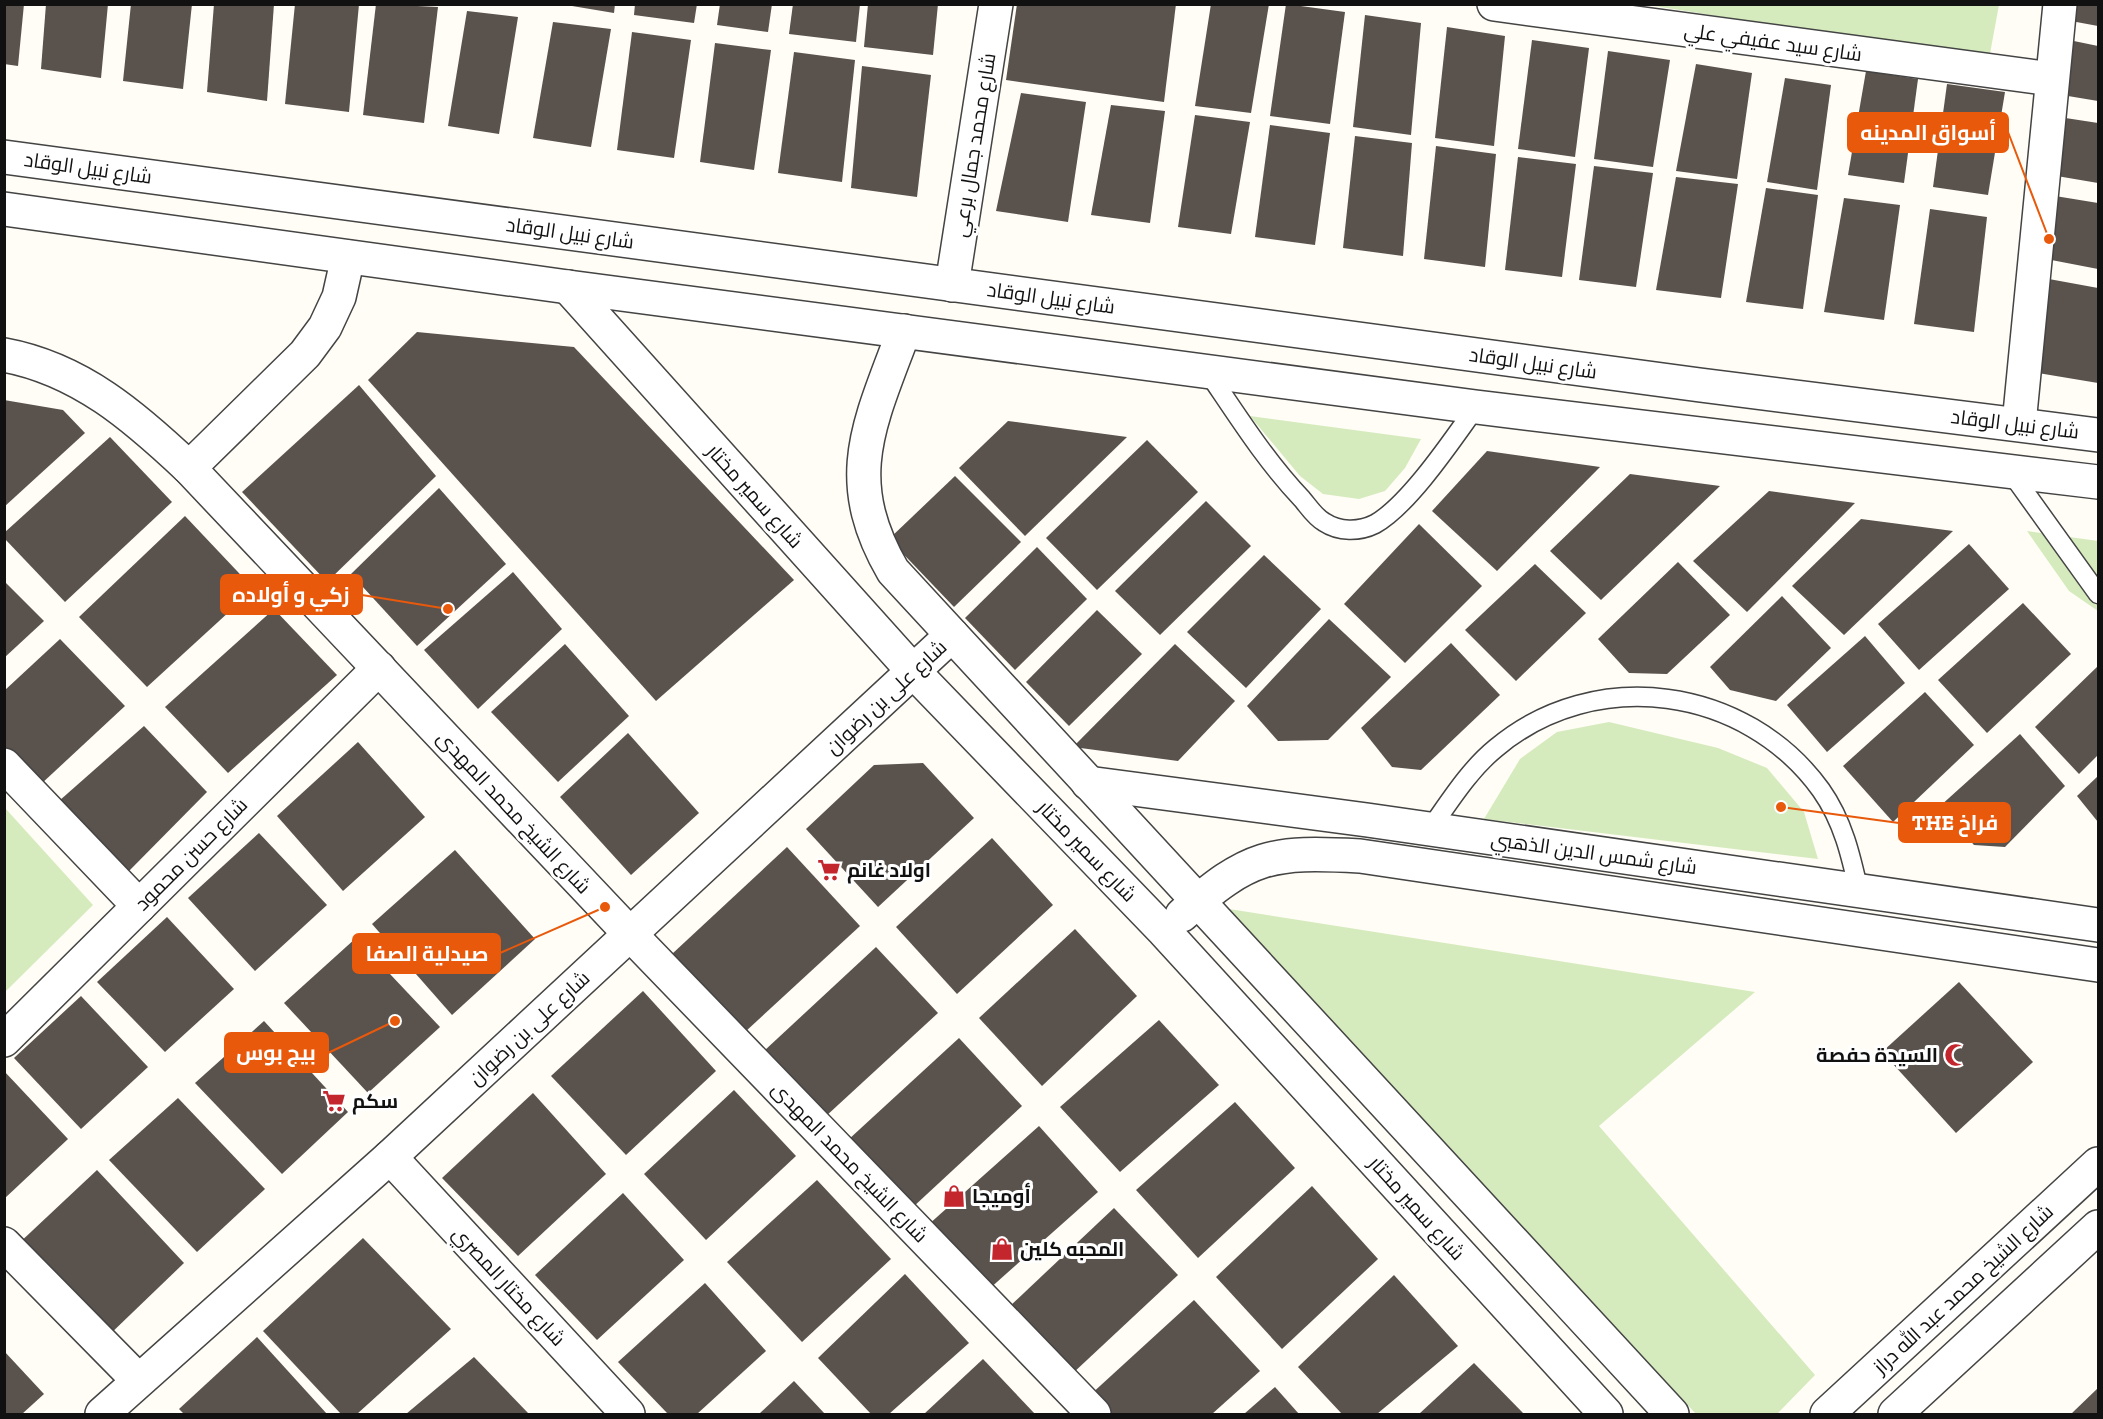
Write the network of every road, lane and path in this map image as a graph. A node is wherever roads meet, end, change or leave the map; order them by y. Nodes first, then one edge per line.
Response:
1 (996, 4) edge
2 (1494, 4) edge
3 (2060, 4) edge
4 (1647, 15) edge
5 (2052, 79) junction
6 (4, 157) edge
7 (4, 209) edge
8 (348, 257) junction
9 (952, 285) junction
10 (568, 287) junction
11 (904, 331) junction
12 (4, 355) edge
13 (1206, 370) junction
14 (1700, 385) junction
15 (1476, 407) junction
16 (2019, 424) junction
17 (1692, 433) junction
18 (2098, 435) edge
19 (189, 468) junction
20 (2009, 470) junction
21 (2098, 482) edge
22 (2098, 594) edge
23 (952, 635) junction
24 (379, 668) junction
25 (913, 671) junction
26 (4, 765) edge
27 (1088, 783) junction
28 (1367, 820) junction
29 (1430, 829) junction
30 (1360, 856) junction
31 (1859, 892) junction
32 (1198, 901) junction
33 (139, 906) junction
34 (2098, 925) edge
35 (1164, 931) junction
36 (630, 934) junction
37 (2098, 966) edge
38 (4, 1040) edge
39 (390, 1157) junction
40 (2098, 1164) edge
41 (2098, 1227) edge
42 (4, 1244) edge
43 (138, 1380) junction
44 (102, 1414) edge
45 (628, 1414) edge
46 (1094, 1414) edge
47 (1606, 1414) edge
48 (1672, 1414) edge
49 (1827, 1414) edge
50 (1895, 1414) edge

1 - 9 street, شارع محمد جمال برعي
2 - 4 street, شارع سيد عفيفي علي
3 - 5 street
4 - 5 street, شارع سيد عفيفي علي
5 - 16 street
6 - 9 street, شارع نبيل الوقاد
7 - 8 street
8 - 10 street
8 - 19 street
9 - 14 street, شارع نبيل الوقاد
10 - 11 street
10 - 25 street, شارع سمير مختار
11 - 13 street
11 - 23 street
12 - 19 street, شارع الشيخ محمد المهدى
13 - 15 street
13 - 15 lane
14 - 16 street, شارع نبيل الوقاد
14 - 17 street
15 - 17 street
16 - 18 street, شارع نبيل الوقاد
17 - 20 street
19 - 24 street, شارع الشيخ محمد المهدى
20 - 21 street
20 - 22 lane
23 - 25 street, شارع على بن رضوان
23 - 27 street
24 - 33 street, شارع حسن محمود
24 - 36 street, شارع الشيخ محمد المهدى
25 - 35 street, شارع سمير مختار
25 - 36 street, شارع على بن رضوان
26 - 33 street
27 - 28 street, شارع شمس الدين الذهبي
27 - 32 street
28 - 29 street, شارع شمس الدين الذهبي
28 - 30 street
29 - 31 street, شارع شمس الدين الذهبي
29 - 31 lane
30 - 32 street, شارع شمس الدين الذهبي
30 - 37 street, شارع شمس الدين الذهبي
31 - 34 street, شارع شمس الدين الذهبي
32 - 35 street, شارع شمس الدين الذهبي
32 - 48 street
33 - 38 street, شارع حسن محمود
35 - 47 street, شارع سمير مختار
36 - 39 street, شارع على بن رضوان
36 - 46 street, شارع الشيخ محمد المهدى
39 - 43 street, شارع على بن رضوان
39 - 45 street, شارع مختار المصري
40 - 49 street, شارع الشيخ محمد عبد الله دراز
41 - 50 street
42 - 43 street
43 - 44 street, شارع على بن رضوان

